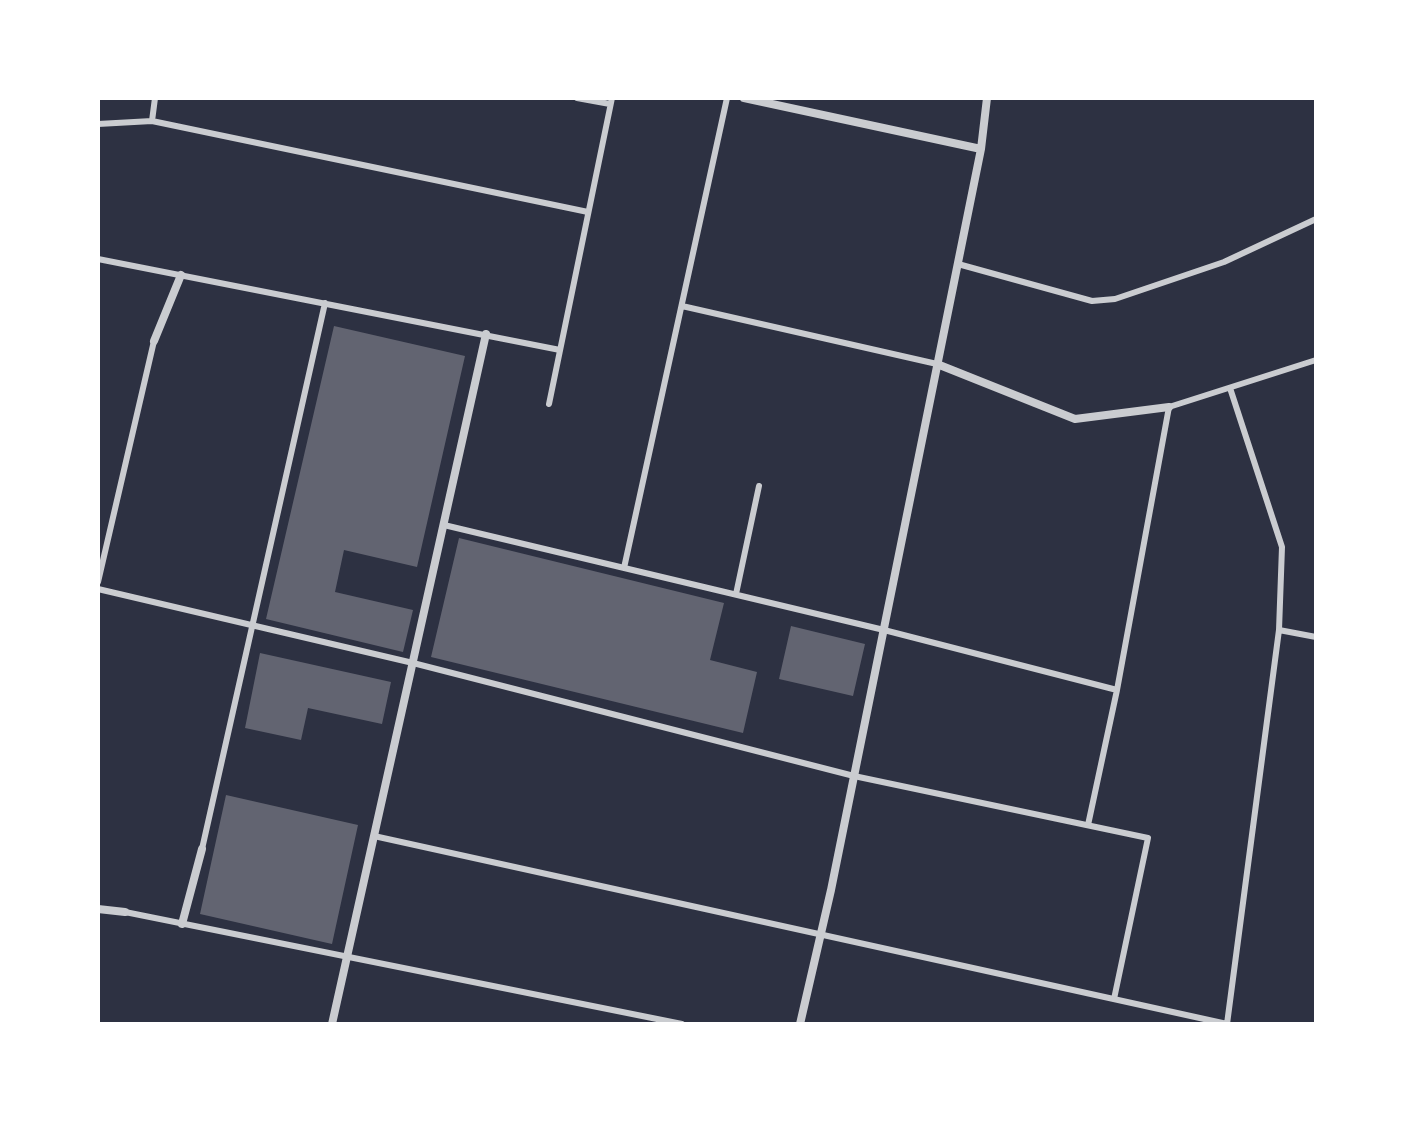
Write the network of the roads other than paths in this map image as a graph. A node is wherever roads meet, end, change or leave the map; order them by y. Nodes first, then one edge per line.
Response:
1 (155, 98) edge
2 (577, 98) edge
3 (727, 98) edge
4 (744, 98) edge
5 (987, 98) edge
6 (611, 101) edge
7 (152, 121) junction
8 (98, 124) edge
9 (981, 149) junction
10 (588, 212) junction
11 (1316, 219) edge
12 (98, 259) edge
13 (958, 264) junction
14 (181, 275) junction
15 (325, 303) junction
16 (682, 306) junction
17 (486, 334) junction
18 (154, 341) joint
19 (560, 350) junction
20 (1316, 360) edge
21 (937, 364) junction
22 (1230, 388) junction
23 (549, 404) dead end
24 (1169, 407) junction
25 (759, 486) dead end
26 (444, 525) junction
27 (624, 568) junction
28 (98, 582) edge
29 (98, 589) edge
30 (736, 594) junction
31 (252, 625) junction
32 (884, 630) junction
33 (1279, 630) junction
34 (1316, 637) edge
35 (413, 663) junction
36 (1117, 690) junction
37 (854, 776) junction
38 (1088, 825) junction
39 (374, 836) junction
40 (202, 849) joint
41 (98, 909) edge
42 (125, 912) joint
43 (182, 924) junction
44 (821, 933) junction
45 (347, 958) junction
46 (1114, 999) junction
47 (1182, 1014) junction
48 (332, 1024) edge
49 (682, 1024) edge
50 (800, 1024) edge
51 (1180, 1024) edge
52 (1227, 1024) edge

1 - 7 lane
2 - 6 lane
3 - 16 lane
4 - 9 street
5 - 9 street
6 - 10 lane
7 - 8 lane
7 - 10 lane
9 - 13 street
10 - 19 lane
11 - 13 lane
12 - 14 lane
13 - 21 street
14 - 15 lane
14 - 18 street
15 - 17 lane
15 - 31 lane
16 - 21 lane
16 - 27 lane
17 - 19 lane
17 - 26 street
18 - 28 lane
19 - 23 lane
20 - 22 lane
21 - 24 street
21 - 32 street
22 - 24 lane
22 - 33 lane
24 - 36 lane
25 - 30 lane
26 - 27 lane
26 - 35 street
27 - 30 lane
29 - 31 lane
30 - 32 lane
31 - 35 lane
31 - 40 lane
32 - 36 lane
32 - 37 street
33 - 34 lane
33 - 52 lane
35 - 37 lane
35 - 39 street
36 - 38 lane
37 - 38 lane
37 - 44 street
38 - 46 lane
39 - 44 lane
39 - 45 street
40 - 43 street
41 - 42 street
42 - 43 lane
43 - 45 lane
44 - 46 lane
44 - 50 street
45 - 48 street
45 - 49 lane
46 - 47 lane
47 - 51 lane
47 - 52 lane

